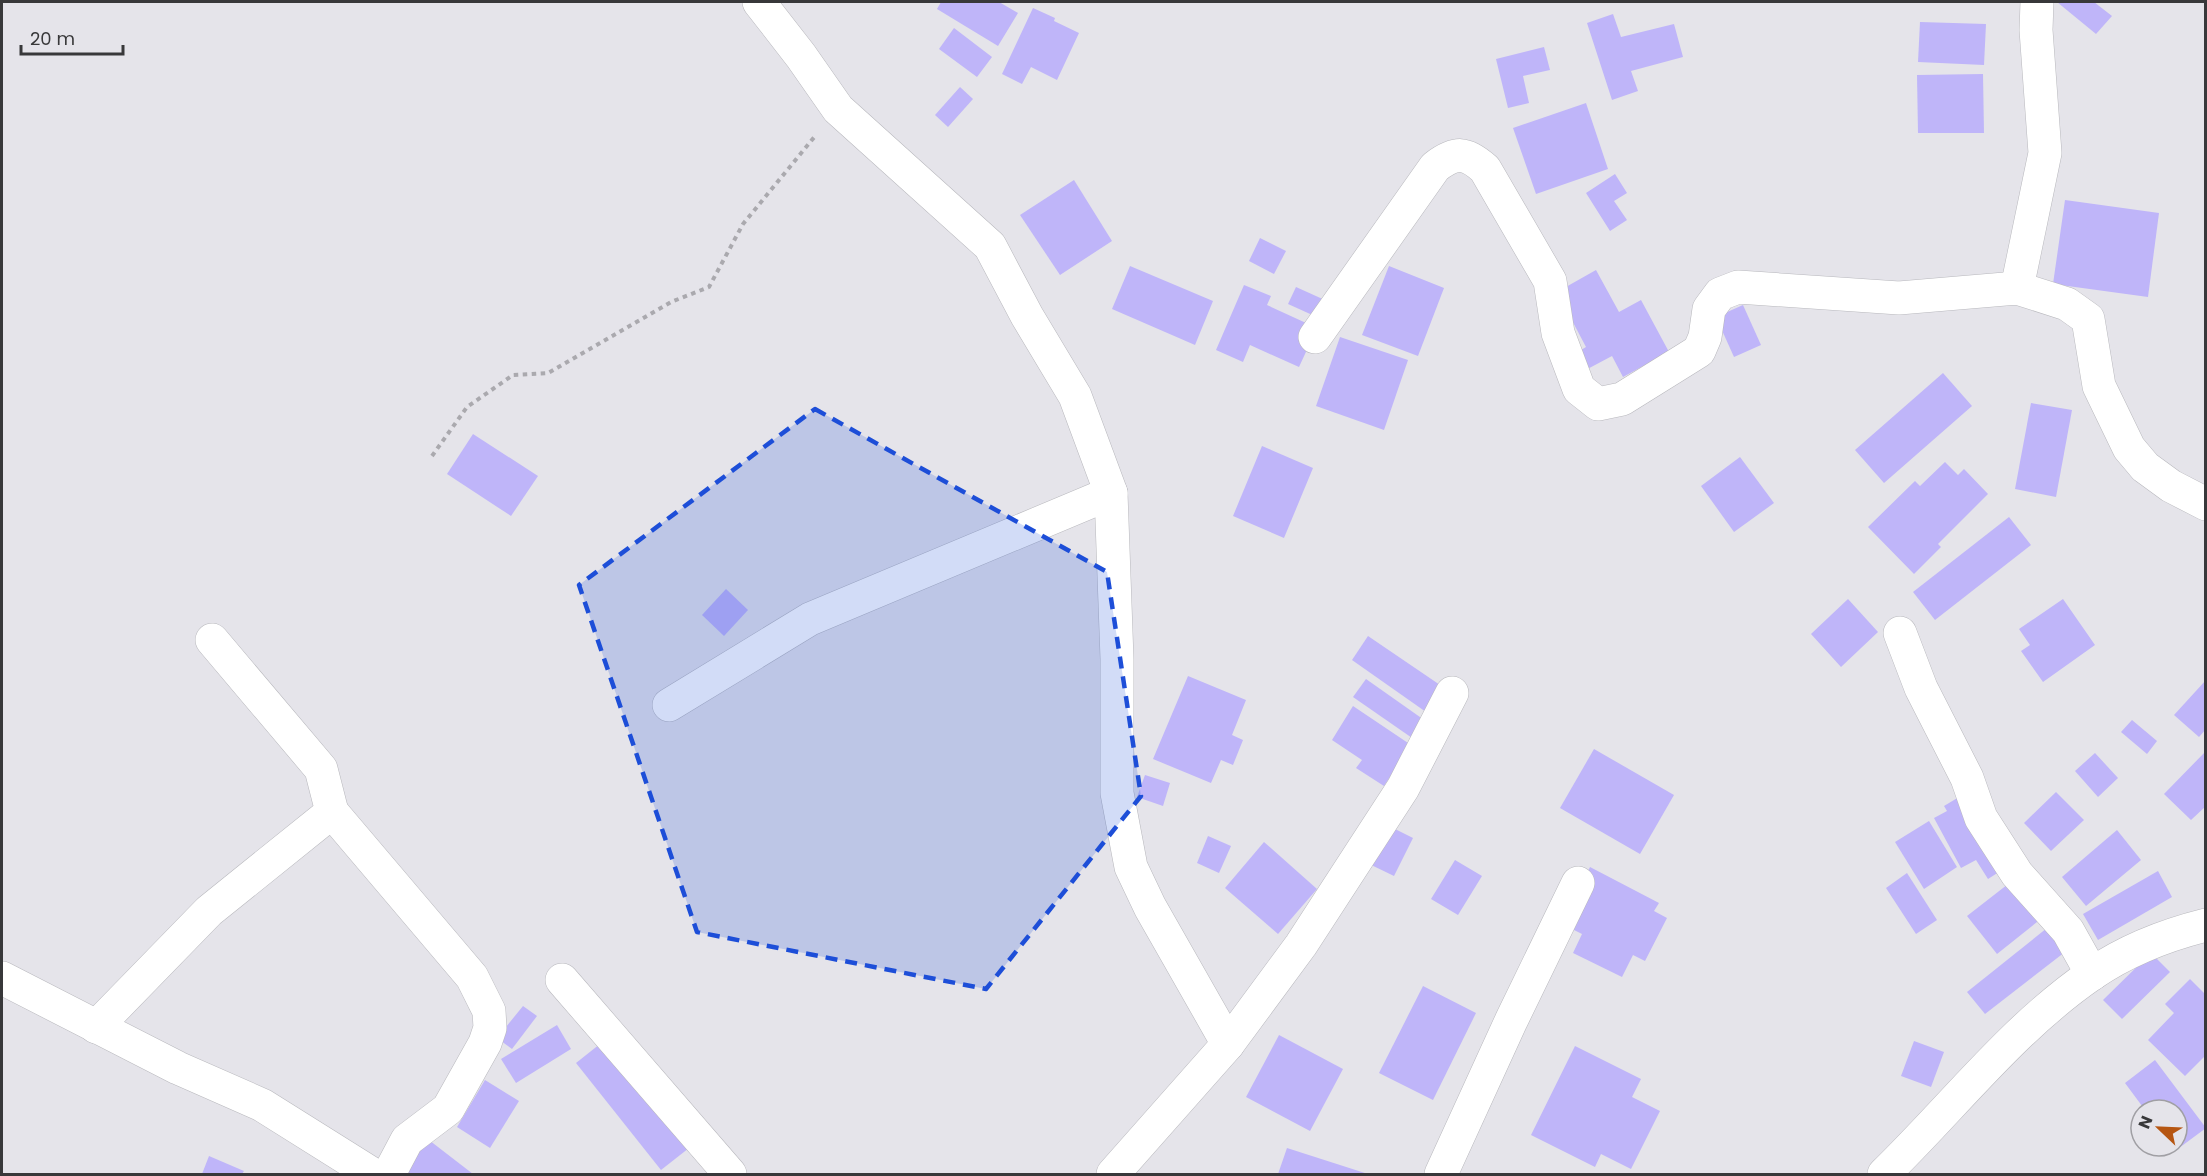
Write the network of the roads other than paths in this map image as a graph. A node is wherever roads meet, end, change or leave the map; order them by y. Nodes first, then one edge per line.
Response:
1 (759, 2) edge
2 (2037, 2) edge
3 (2017, 288) junction
4 (1315, 337) dead end
5 (1111, 493) junction
6 (2205, 504) edge
7 (1900, 633) dead end
8 (212, 640) dead end
9 (1452, 693) dead end
10 (669, 705) dead end
11 (332, 812) junction
12 (1578, 883) dead end
13 (2205, 925) edge
14 (2092, 974) junction
15 (2, 978) edge
16 (562, 980) dead end
17 (96, 1027) junction
18 (1228, 1044) junction
19 (372, 1174) edge
20 (389, 1174) edge
21 (730, 1174) edge
22 (1113, 1174) edge
23 (1441, 1174) edge
24 (1884, 1174) edge

1 - 5 street
2 - 3 street
3 - 4 street
3 - 6 street
5 - 10 street
5 - 18 street
7 - 14 street
8 - 11 street
9 - 18 street
11 - 17 street
11 - 20 street
12 - 23 street
13 - 14 street
14 - 24 street
15 - 17 street
16 - 21 street
17 - 19 street
18 - 22 street

